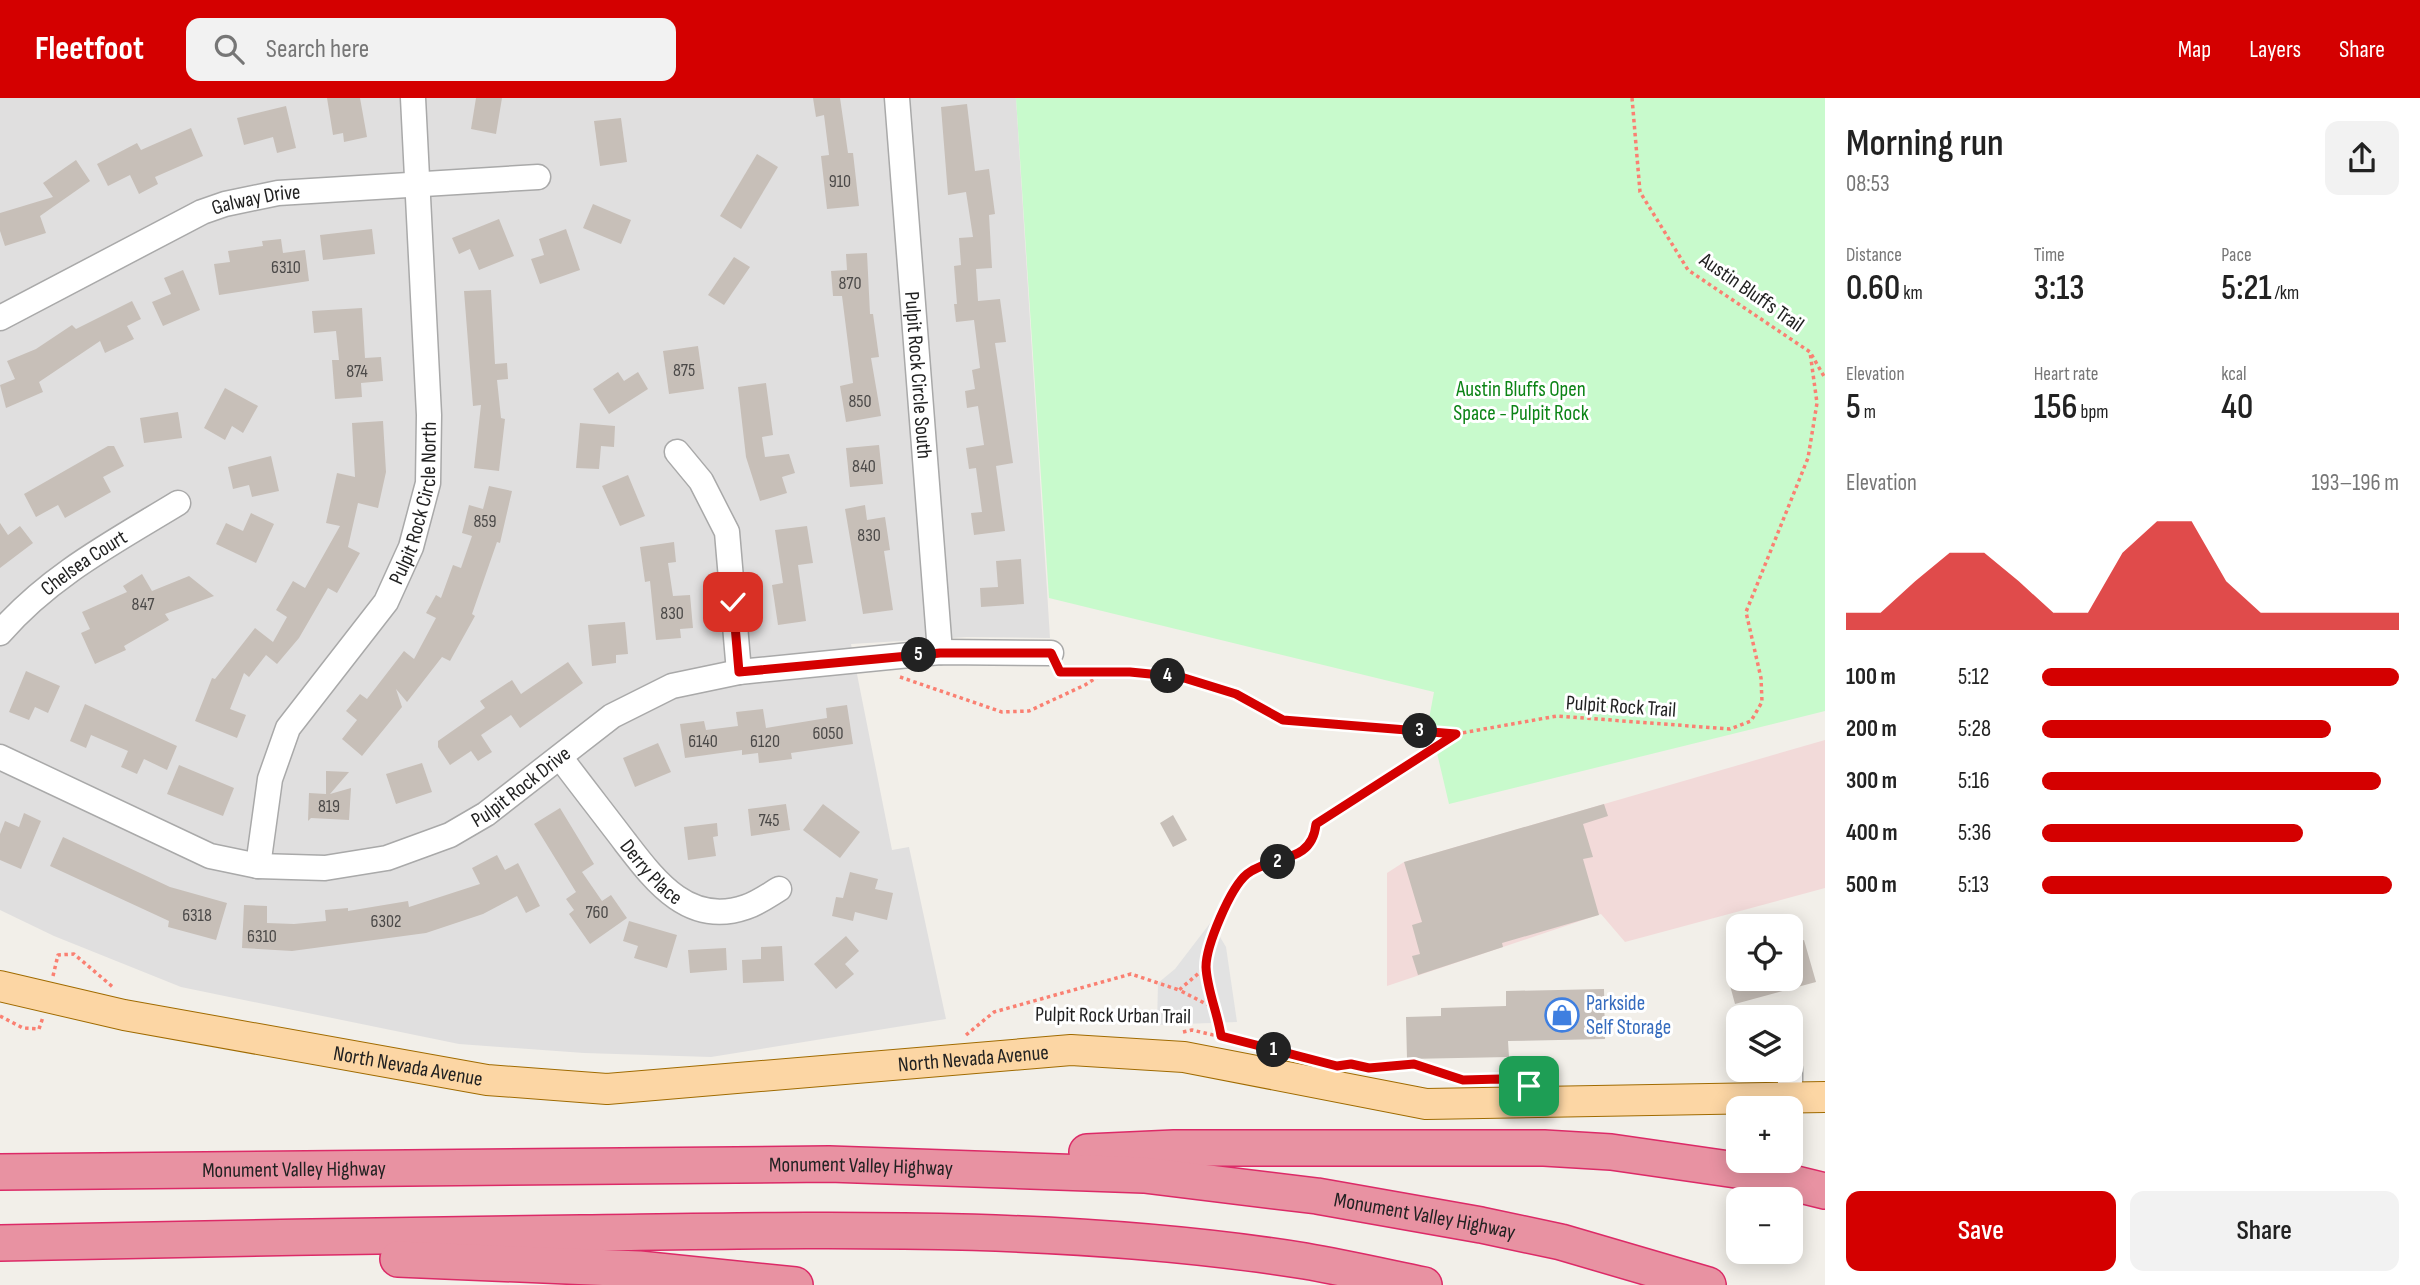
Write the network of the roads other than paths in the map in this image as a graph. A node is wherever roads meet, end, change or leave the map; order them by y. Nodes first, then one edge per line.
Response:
1 (413, 98) edge
2 (897, 98) edge
3 (538, 177) dead end
4 (415, 186) junction
5 (0, 318) edge
6 (677, 452) dead end
7 (178, 503) dead end
8 (0, 633) edge
9 (940, 653) junction
10 (1051, 653) road end
11 (739, 672) junction
12 (0, 757) edge
13 (560, 757) junction
14 (258, 866) junction
15 (779, 890) dead end
16 (0, 986) edge
17 (1790, 1083) edge
18 (1825, 1097) edge
19 (829, 1164) junction
20 (0, 1171) edge
21 (1825, 1191) edge
22 (102, 1241) junction
23 (0, 1244) edge
24 (795, 1285) edge
25 (1424, 1285) edge
26 (1708, 1285) edge

1 - 4 street, Pulpit Rock Circle North
2 - 9 street, Pulpit Rock Circle South
3 - 4 street, Galway Drive
4 - 5 street, Galway Drive
4 - 14 street, Pulpit Rock Circle North
6 - 11 street
7 - 8 street, Chelsea Court
9 - 10 street, Pulpit Rock Drive
9 - 11 street, Pulpit Rock Drive
11 - 13 street, Pulpit Rock Drive
12 - 14 street, Pulpit Rock Drive
13 - 14 street, Pulpit Rock Drive
13 - 15 street, Derry Place
16 - 17 main road, North Nevada Avenue
17 - 18 main road, North Nevada Avenue
19 - 20 highway, Monument Valley Highway
19 - 21 highway
19 - 26 highway, Monument Valley Highway
22 - 23 highway
22 - 24 highway
22 - 25 highway

